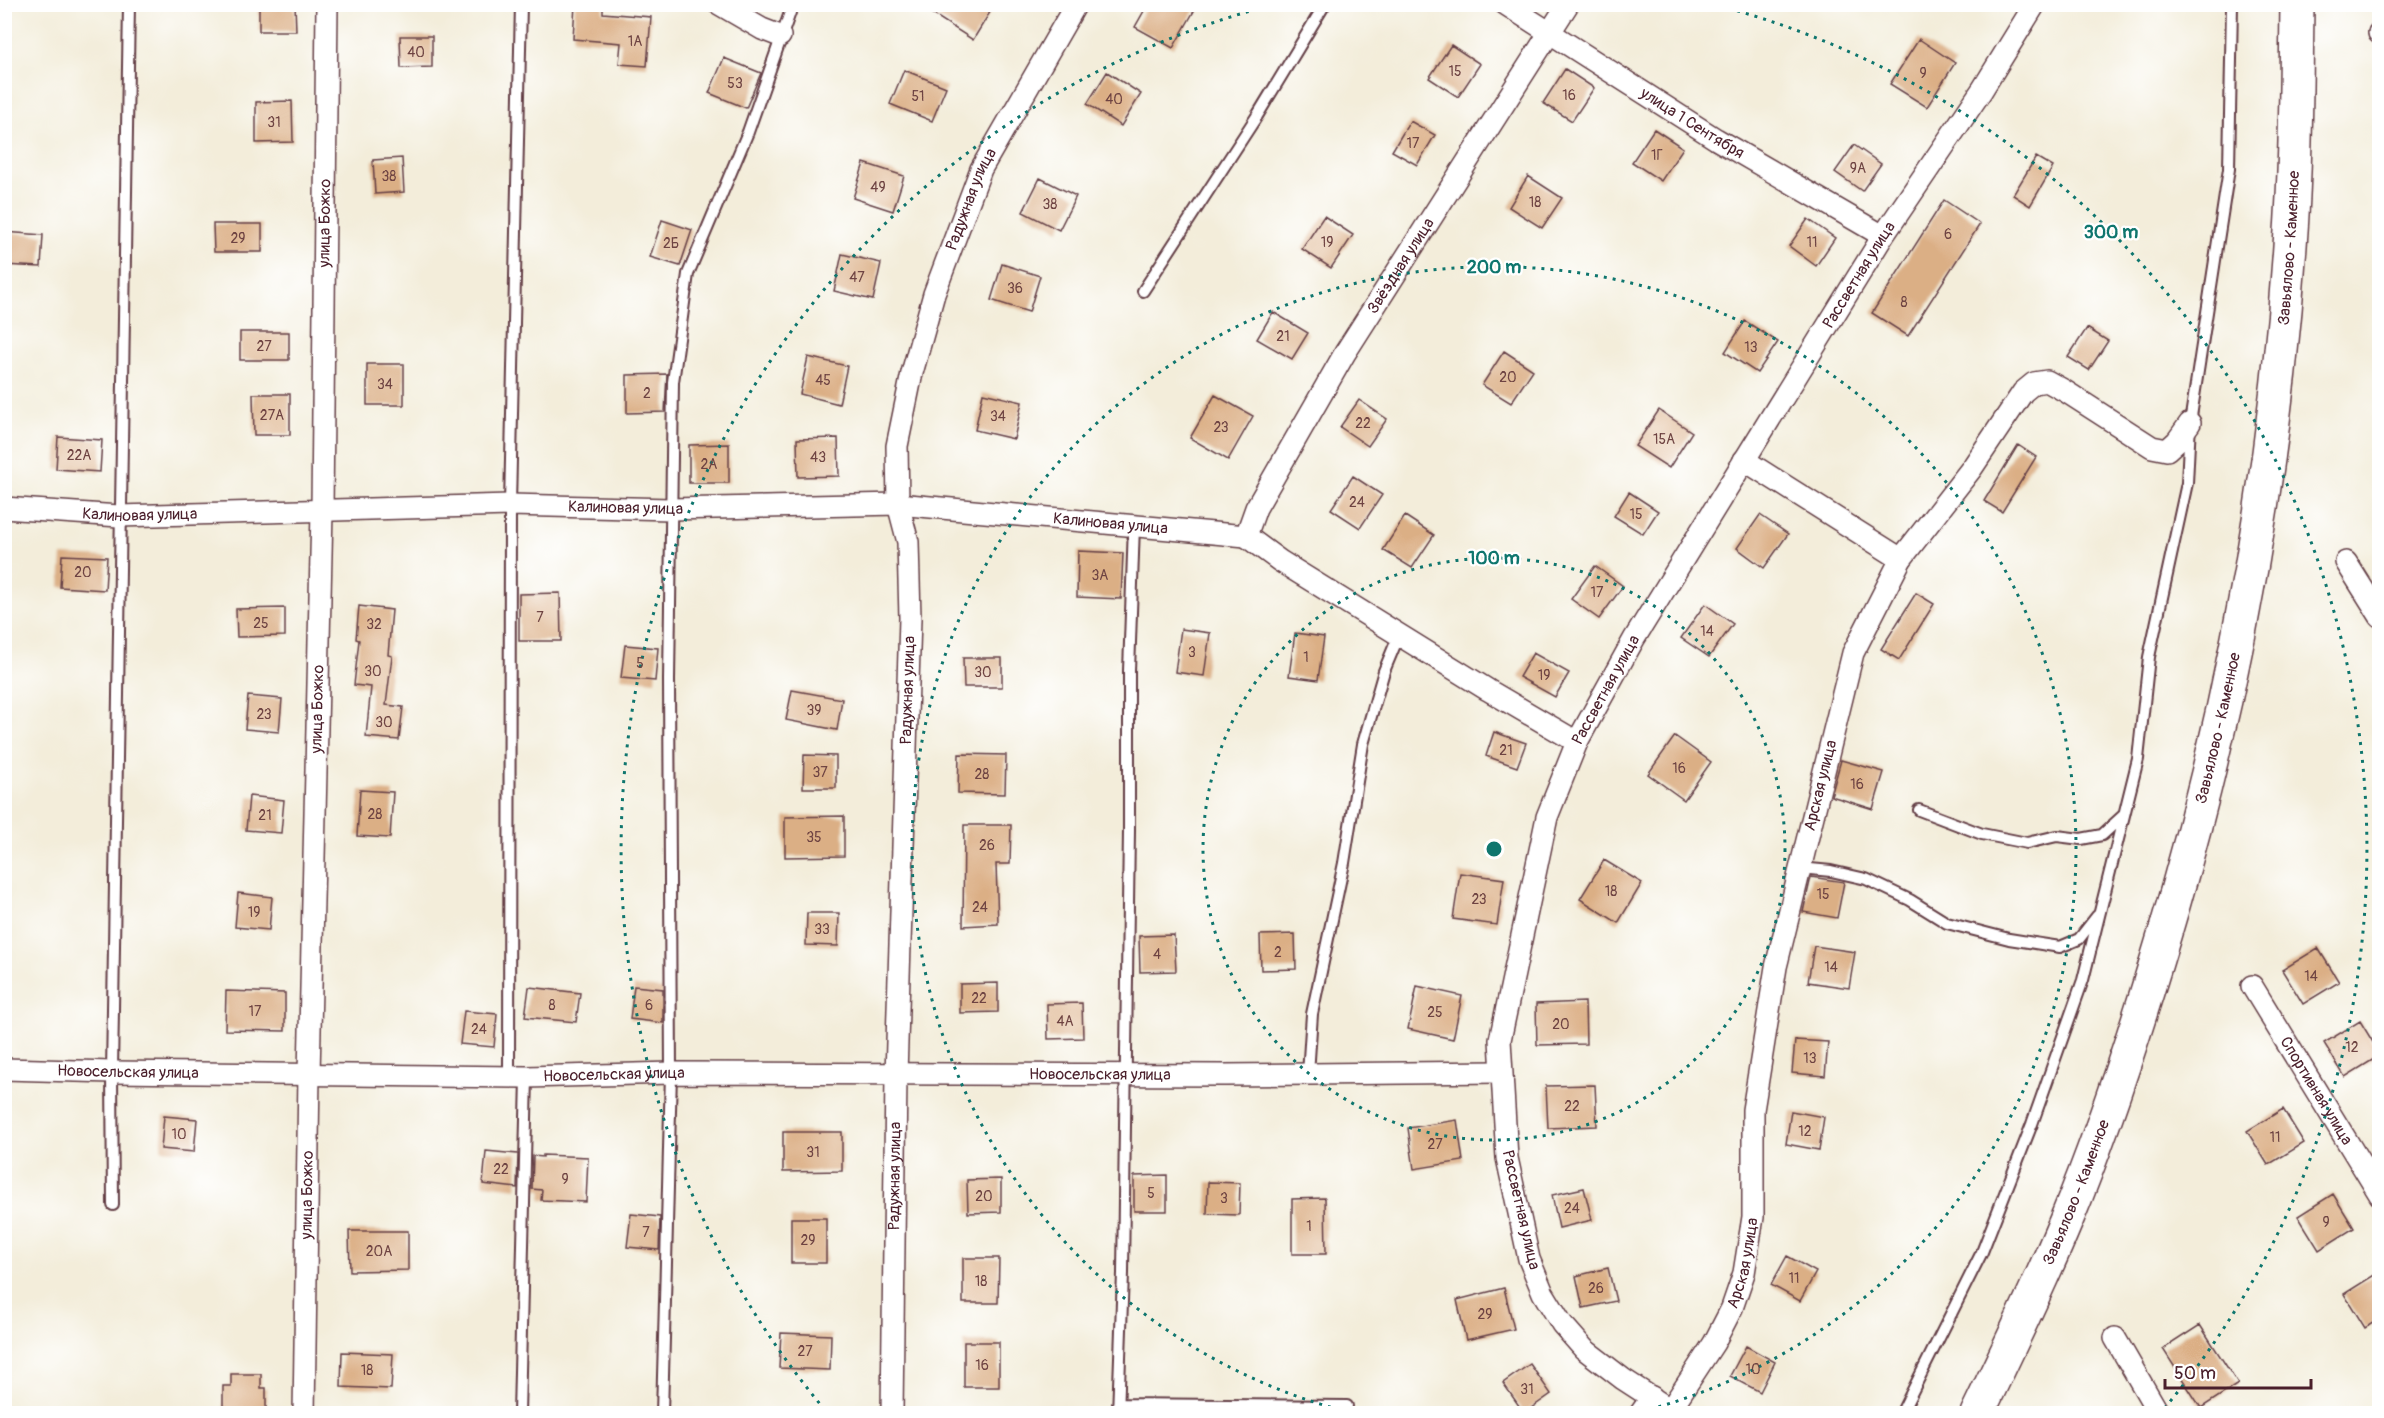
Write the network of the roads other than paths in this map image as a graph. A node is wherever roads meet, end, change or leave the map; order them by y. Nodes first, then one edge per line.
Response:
1 (129, 4) edge
2 (327, 4) edge
3 (521, 4) edge
4 (719, 4) edge
5 (793, 4) edge
6 (1076, 4) edge
7 (1325, 4) edge
8 (1505, 4) edge
9 (1568, 4) edge
10 (2035, 4) edge
11 (2232, 4) edge
12 (2297, 4) edge
13 (1550, 34) junction
14 (780, 36) junction
15 (1882, 236) junction
16 (1143, 291) dead end
17 (2190, 423) junction
18 (1744, 459) junction
19 (898, 504) junction
20 (510, 505) junction
21 (4, 508) edge
22 (671, 509) junction
23 (322, 511) junction
24 (119, 516) junction
25 (1134, 525) junction
26 (1246, 536) junction
27 (1901, 559) junction
28 (2346, 562) dead end
29 (2379, 616) edge
30 (1399, 635) junction
31 (1577, 742) junction
32 (1919, 810) dead end
33 (2124, 815) junction
34 (1800, 868) junction
35 (2100, 911) junction
36 (2252, 986) dead end
37 (4, 1069) edge
38 (112, 1072) junction
39 (1500, 1072) junction
40 (671, 1073) junction
41 (309, 1074) junction
42 (1308, 1074) junction
43 (896, 1075) junction
44 (1125, 1075) junction
45 (518, 1077) junction
46 (2379, 1194) edge
47 (114, 1205) dead end
48 (2115, 1338) dead end
49 (1646, 1405) edge
50 (1347, 1406) dead end
51 (1118, 1409) edge
52 (1673, 1412) edge
53 (304, 1413) edge
54 (519, 1413) edge
55 (662, 1413) edge
56 (892, 1413) edge
57 (1901, 1413) edge
58 (1977, 1413) edge
59 (2159, 1413) edge

1 - 24 lane
2 - 23 street, улица Божко
3 - 20 lane
4 - 14 street
5 - 14 lane
6 - 19 street, Радужная улица
7 - 16 lane
8 - 13 street, улица 1 Сентября
9 - 13 street, Звёздная улица
10 - 15 street, Рассветная улица
11 - 17 lane
12 - 58 main road, Завьялово - Каменное
13 - 15 street, улица 1 Сентября
13 - 26 street, Звёздная улица
14 - 22 lane
15 - 18 street, Рассветная улица
17 - 27 street, Арская улица
17 - 33 lane
18 - 27 street
18 - 31 street, Рассветная улица
19 - 22 street, Калиновая улица
19 - 25 street, Калиновая улица
19 - 43 street, Радужная улица
20 - 22 street, Калиновая улица
20 - 23 street, Калиновая улица
20 - 45 lane
21 - 24 street, Калиновая улица
22 - 40 lane
23 - 24 street, Калиновая улица
23 - 41 street, улица Божко
24 - 38 lane
25 - 26 street, Калиновая улица
25 - 44 lane
26 - 30 street
27 - 34 street, Арская улица
28 - 29 street
30 - 31 street
30 - 42 lane
31 - 39 street, Рассветная улица
32 - 33 lane
33 - 35 lane
34 - 35 lane
34 - 52 street, Арская улица
35 - 57 lane
36 - 46 street, Спортивная улица
37 - 38 street, Новосельская улица
38 - 41 street, Новосельская улица
38 - 47 lane
39 - 42 street, Новосельская улица
39 - 49 street, Рассветная улица
40 - 43 street, Новосельская улица
40 - 45 street, Новосельская улица
40 - 55 lane
41 - 45 street, Новосельская улица
41 - 53 street, улица Божко
42 - 44 street, Новосельская улица
43 - 44 street, Новосельская улица
43 - 56 street, Радужная улица
44 - 51 lane
45 - 54 lane
48 - 59 street
49 - 52 street, Рассветная улица
50 - 51 lane

